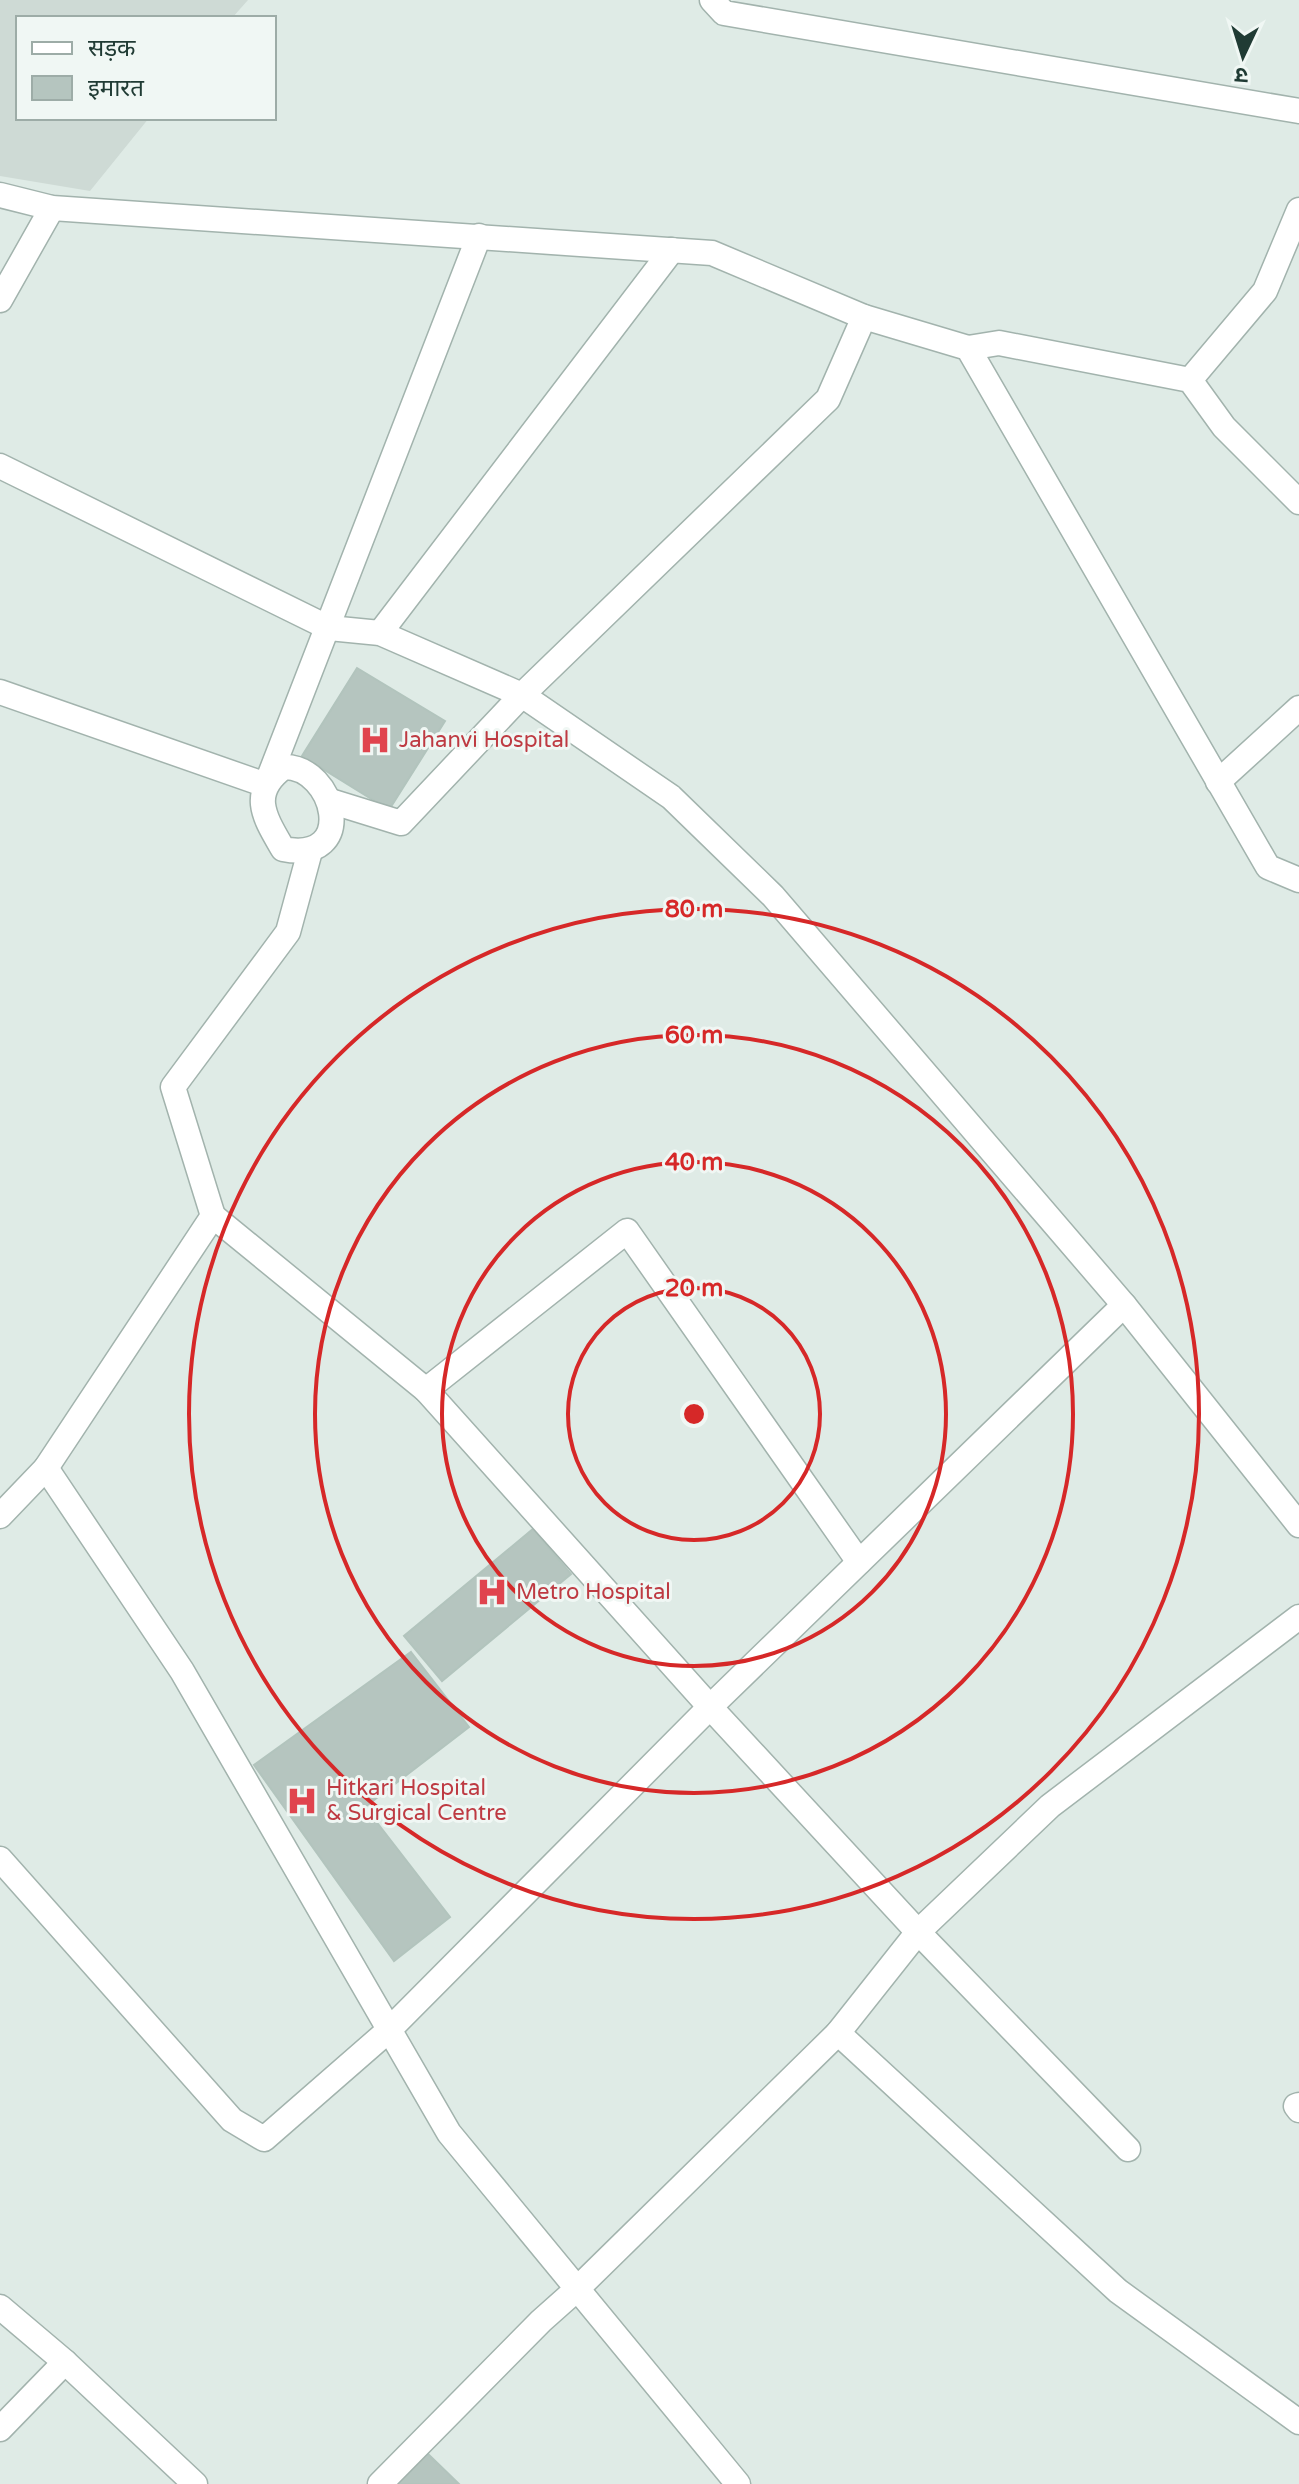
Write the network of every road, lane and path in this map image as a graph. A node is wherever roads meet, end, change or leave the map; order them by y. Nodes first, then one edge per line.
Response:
1 (712, 0) edge
2 (1299, 111) edge
3 (0, 195) edge
4 (52, 208) junction
5 (1299, 210) edge
6 (479, 236) junction
7 (672, 250) junction
8 (0, 300) edge
9 (864, 317) junction
10 (968, 348) junction
11 (1190, 380) junction
12 (0, 466) edge
13 (1299, 502) edge
14 (329, 628) junction
15 (380, 633) junction
16 (0, 692) edge
17 (522, 695) junction
18 (1299, 708) edge
19 (1218, 782) junction
20 (266, 785) junction
21 (330, 801) junction
22 (310, 851) junction
23 (1299, 880) edge
24 (213, 1216) junction
25 (1124, 1305) junction
26 (426, 1390) junction
27 (46, 1468) junction
28 (0, 1516) edge
29 (1299, 1525) edge
30 (859, 1562) junction
31 (1299, 1617) edge
32 (710, 1707) junction
33 (0, 1859) edge
34 (918, 1932) junction
35 (389, 2030) junction
36 (838, 2033) junction
37 (1128, 2149) dead end
38 (577, 2289) junction
39 (0, 2307) edge
40 (65, 2362) junction
41 (1299, 2422) edge
42 (0, 2429) edge
43 (195, 2484) edge
44 (380, 2484) edge
45 (738, 2484) edge

1 - 2 street
3 - 4 street
4 - 6 street
4 - 8 street
5 - 11 street
6 - 7 street
6 - 14 street
7 - 9 street
7 - 15 street
9 - 10 street
9 - 17 street
10 - 11 street
10 - 19 street
11 - 13 street
12 - 14 street
14 - 15 street
14 - 20 street
15 - 17 street
16 - 20 street
17 - 21 street
17 - 25 street
18 - 19 street
19 - 23 street
20 - 21 street
20 - 22 street
21 - 22 street
22 - 24 street
24 - 26 street
24 - 27 street
25 - 29 street
25 - 30 street
26 - 30 street
26 - 32 street
27 - 28 street
27 - 35 street
30 - 32 street
31 - 34 street
32 - 34 street
32 - 35 street
33 - 35 street
34 - 36 street
34 - 37 street
35 - 38 street
36 - 38 street
36 - 41 street
38 - 44 street
38 - 45 street
39 - 40 street
40 - 42 street
40 - 43 street

